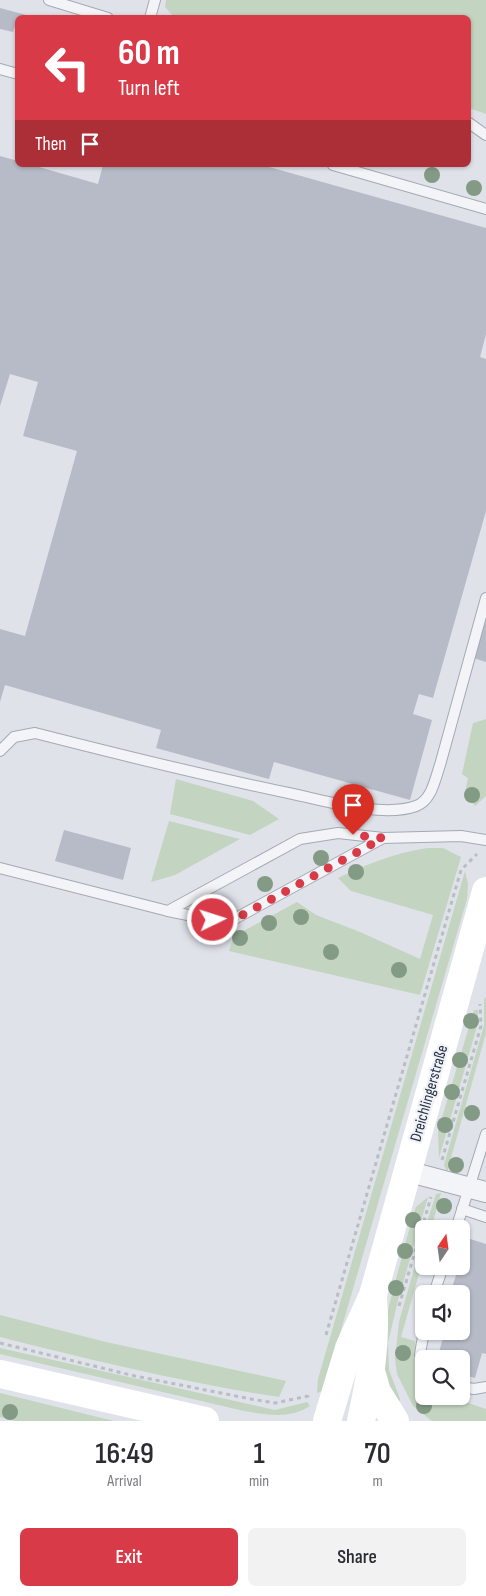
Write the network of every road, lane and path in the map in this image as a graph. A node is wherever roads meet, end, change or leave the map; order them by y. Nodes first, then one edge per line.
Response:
1 (48, 0) edge
2 (155, 0) edge
3 (98, 15) edge
4 (151, 15) edge
5 (0, 69) edge
6 (15, 73) edge
7 (471, 124) edge
8 (486, 135) edge
9 (340, 167) edge
10 (486, 209) edge
11 (486, 598) edge
12 (0, 751) edge
13 (383, 838) junction
14 (486, 840) edge
15 (482, 851) dead end
16 (0, 868) edge
17 (486, 890) edge
18 (168, 910) junction
19 (486, 1134) edge
20 (406, 1171) junction
21 (478, 1190) edge
22 (462, 1209) junction
23 (486, 1216) edge
24 (459, 1220) edge
25 (373, 1295) junction
26 (325, 1338) dead end
27 (0, 1343) edge
28 (371, 1370) junction
29 (0, 1374) edge
30 (311, 1386) dead end
31 (470, 1388) edge
32 (486, 1388) edge
33 (205, 1421) edge
34 (327, 1421) edge
35 (361, 1421) edge
36 (395, 1421) edge

1 - 3 lane
2 - 4 lane
5 - 6 lane
7 - 8 lane
9 - 10 lane
11 - 12 lane
13 - 14 lane
13 - 18 lane
13 - 18 lane
15 - 26 path
16 - 18 lane
17 - 20 street, Dreichlingerstraße
19 - 21 lane
20 - 21 street
20 - 25 street, Dreichlingerstraße
21 - 22 lane
22 - 23 lane
22 - 24 lane
25 - 28 street, Dreichlingerstraße
25 - 34 street, Dreichlingerstraße
27 - 30 path
28 - 35 street, Dreichlingerstraße
28 - 36 street
29 - 33 street
31 - 32 lane

